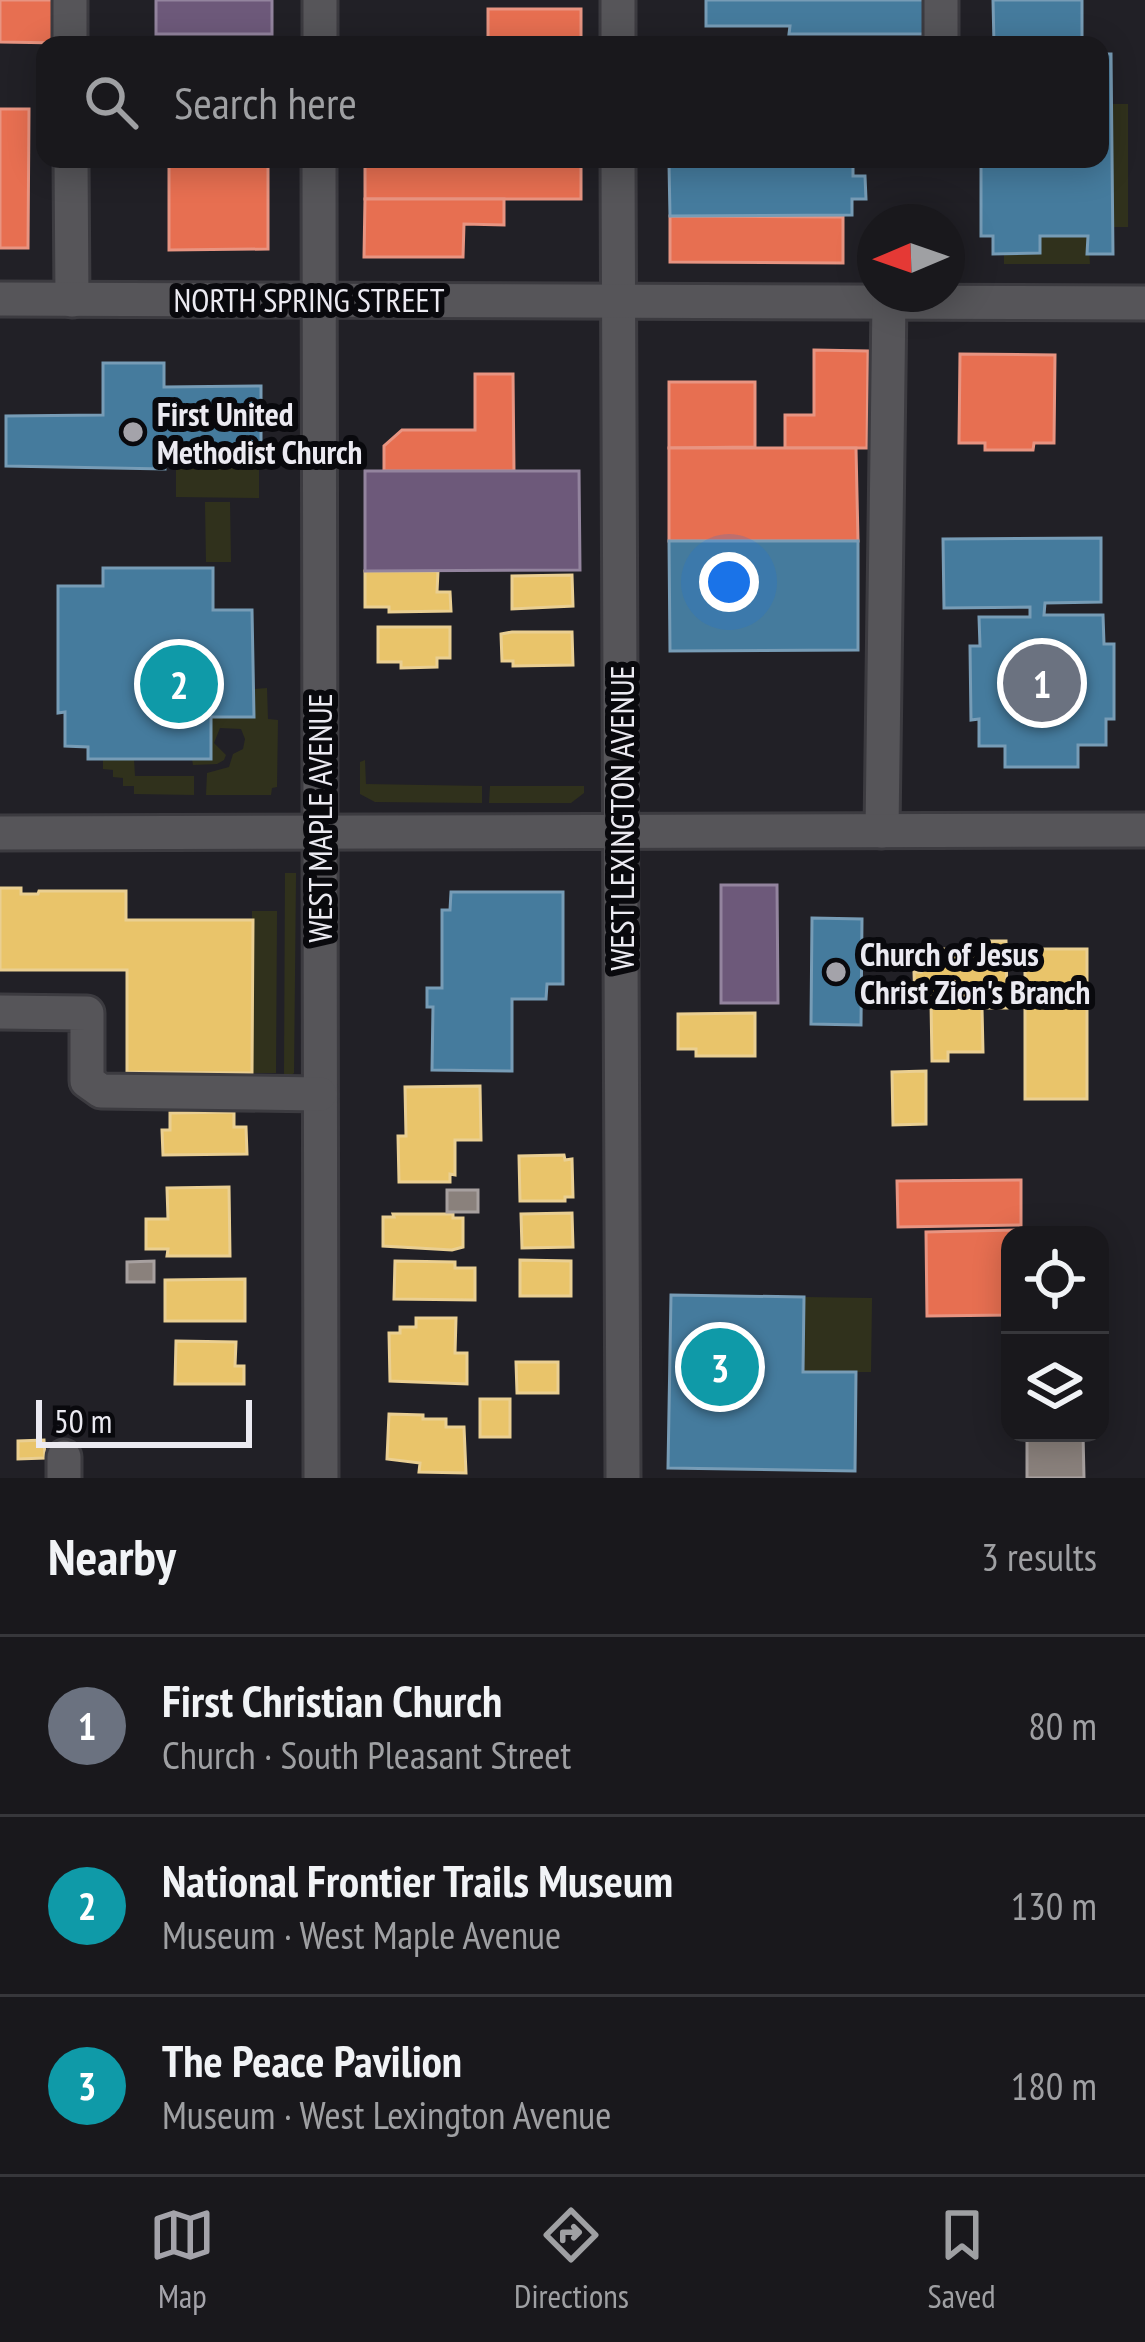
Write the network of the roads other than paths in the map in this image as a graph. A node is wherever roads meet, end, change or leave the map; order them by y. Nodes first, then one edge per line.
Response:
1 (70, 0) edge
2 (320, 0) edge
3 (618, 0) edge
4 (941, 0) edge
5 (70, 36) edge
6 (320, 36) edge
7 (618, 36) edge
8 (941, 36) edge
9 (71, 168) edge
10 (319, 168) edge
11 (618, 168) edge
12 (618, 298) junction
13 (0, 299) edge
14 (317, 299) junction
15 (857, 299) edge
16 (72, 300) junction
17 (965, 300) edge
18 (1145, 303) edge
19 (889, 312) edge
20 (1145, 830) edge
21 (882, 831) junction
22 (622, 832) junction
23 (0, 833) edge
24 (319, 833) junction
25 (0, 1012) edge
26 (320, 1094) junction
27 (321, 1478) edge
28 (623, 1478) edge

1 - 5 street
2 - 6 street
3 - 7 street
4 - 8 street
9 - 16 street
10 - 14 street, WEST MAPLE AVENUE
11 - 12 street, WEST LEXINGTON AVENUE
12 - 14 street, NORTH SPRING STREET
12 - 15 street, NORTH SPRING STREET
12 - 22 street, WEST LEXINGTON AVENUE
13 - 16 street, NORTH SPRING STREET
14 - 16 street, NORTH SPRING STREET
14 - 24 street, WEST MAPLE AVENUE
17 - 18 street, NORTH SPRING STREET
19 - 21 street
20 - 21 street
21 - 22 street
22 - 24 street
22 - 28 street, WEST LEXINGTON AVENUE
23 - 24 street
24 - 26 street, WEST MAPLE AVENUE
25 - 26 street
26 - 27 street, WEST MAPLE AVENUE

